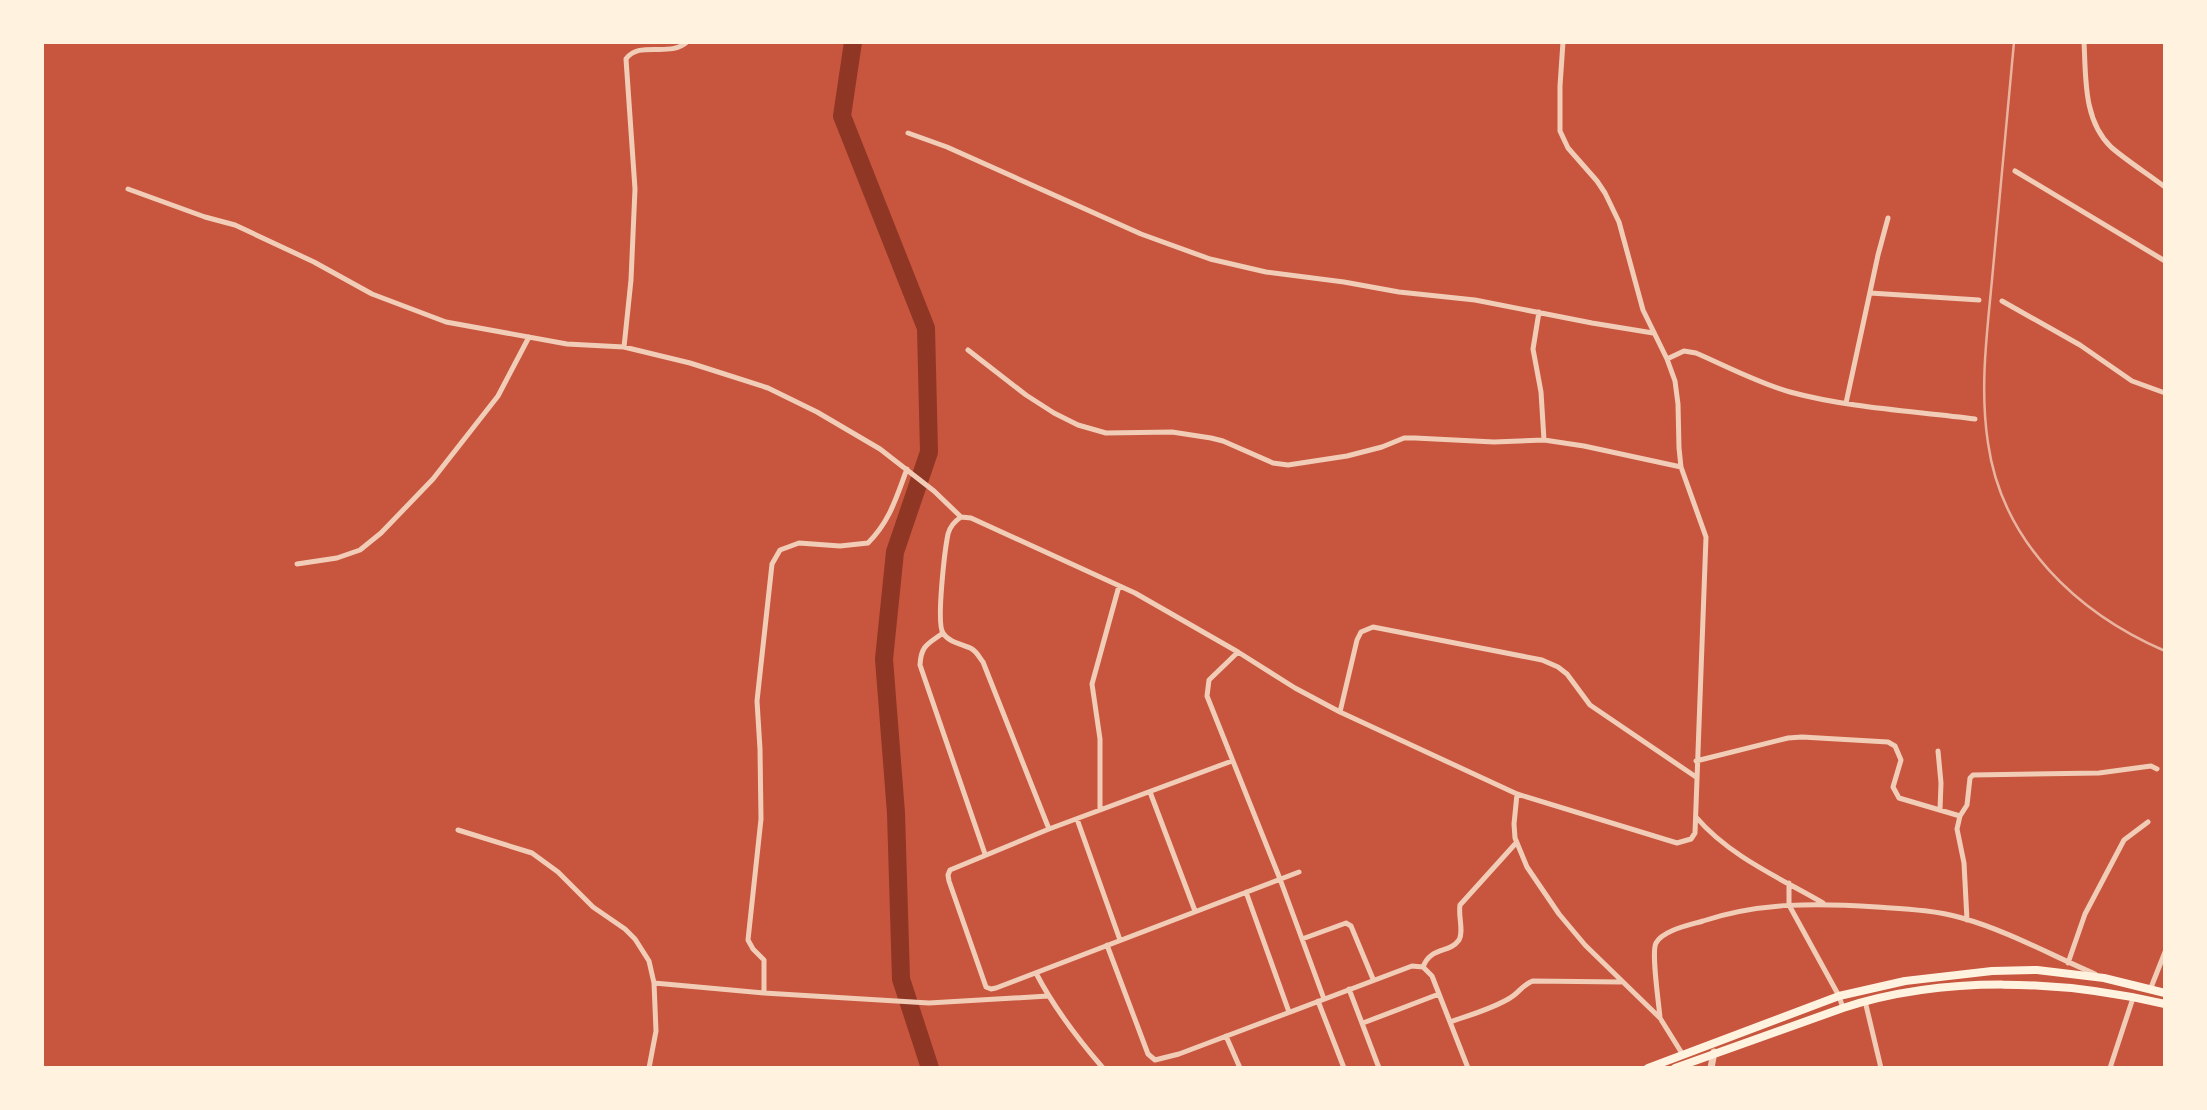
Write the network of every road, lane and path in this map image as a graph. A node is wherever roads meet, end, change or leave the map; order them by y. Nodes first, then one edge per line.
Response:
1 (687, 42) edge
2 (1563, 42) edge
3 (2084, 42) edge
4 (908, 133) dead end
5 (2015, 171) dead end
6 (2165, 187) edge
7 (128, 188) dead end
8 (1888, 218) dead end
9 (2165, 261) edge
10 (1870, 293) junction
11 (1979, 300) dead end
12 (2002, 300) dead end
13 (1539, 312) junction
14 (1653, 333) junction
15 (529, 337) junction
16 (624, 348) junction
17 (968, 350) dead end
18 (1667, 359) junction
19 (2165, 393) edge
20 (1846, 403) junction
21 (1975, 419) dead end
22 (1544, 440) junction
23 (1681, 467) junction
24 (907, 469) junction
25 (961, 517) junction
26 (298, 564) dead end
27 (1119, 586) junction
28 (943, 633) junction
29 (1238, 652) junction
30 (1340, 712) junction
31 (1938, 751) dead end
32 (1232, 761) junction
33 (1696, 761) junction
34 (2157, 769) dead end
35 (1696, 777) junction
36 (1150, 792) junction
37 (1517, 794) junction
38 (1100, 810) junction
39 (1940, 810) junction
40 (1960, 816) junction
41 (1696, 817) junction
42 (1077, 819) junction
43 (2148, 822) dead end
44 (1049, 829) junction
45 (458, 830) dead end
46 (1516, 843) junction
47 (985, 854) junction
48 (1299, 872) dead end
49 (1280, 878) junction
50 (1789, 883) junction
51 (1246, 892) junction
52 (1824, 903) junction
53 (1789, 905) junction
54 (1195, 911) junction
55 (1967, 920) junction
56 (1302, 939) junction
57 (1119, 940) junction
58 (1107, 945) junction
59 (2165, 951) edge
60 (2068, 962) junction
61 (1423, 967) junction
62 (1036, 973) junction
63 (2104, 978) junction
64 (1373, 979) junction
65 (1623, 982) junction
66 (654, 983) junction
67 (1349, 989) junction
68 (2150, 990) junction
69 (764, 993) junction
70 (2165, 993) edge
71 (1439, 995) junction
72 (1048, 996) junction
73 (1839, 996) junction
74 (2133, 998) junction
75 (1321, 1000) junction
76 (1865, 1001) junction
77 (2165, 1004) edge
78 (1843, 1008) junction
79 (1289, 1012) junction
80 (1660, 1018) junction
81 (1450, 1022) junction
82 (1363, 1023) junction
83 (1226, 1036) junction
84 (1713, 1049) junction
85 (1685, 1054) junction
86 (1694, 1065) edge
87 (649, 1068) edge
88 (1103, 1068) edge
89 (1240, 1068) edge
90 (1344, 1068) edge
91 (1379, 1068) edge
92 (1468, 1068) edge
93 (1648, 1068) edge
94 (1675, 1068) edge
95 (1710, 1068) edge
96 (1881, 1068) edge
97 (2110, 1068) edge

1 - 16 street
2 - 14 street
3 - 6 street
4 - 13 street
5 - 9 street
7 - 15 street
8 - 10 street
10 - 11 street
10 - 20 street
12 - 19 street
13 - 14 street
13 - 22 street
14 - 18 street
15 - 16 street
15 - 26 street
16 - 24 street
17 - 22 street
18 - 20 street
18 - 23 street
20 - 21 street
22 - 23 street
23 - 33 street
24 - 25 street
24 - 69 street
25 - 27 street
25 - 28 street
27 - 29 street
27 - 38 street
28 - 44 street
28 - 47 street
29 - 30 street
29 - 32 street
30 - 35 street
30 - 37 street
31 - 39 street
32 - 36 street
32 - 49 street
33 - 35 street
33 - 39 street
34 - 40 street
35 - 41 street
36 - 38 street
36 - 54 street
37 - 41 street
37 - 46 street
38 - 42 street
39 - 40 street
40 - 55 street
41 - 50 street
42 - 44 street
42 - 57 street
43 - 60 street
44 - 47 street
45 - 66 street
46 - 61 street
46 - 65 street
47 - 62 street
48 - 49 street
49 - 51 street
49 - 56 street
50 - 52 street
50 - 53 street
51 - 54 street
51 - 79 street
52 - 53 street
52 - 55 street
53 - 73 street
53 - 80 street
54 - 57 street
55 - 60 street
56 - 64 street
56 - 75 street
57 - 58 street
58 - 62 street
58 - 83 street
59 - 68 street
60 - 63 street
61 - 64 street
61 - 71 street
62 - 72 street
63 - 68 main road
63 - 73 main road
64 - 67 street
65 - 80 street
65 - 81 street
66 - 69 street
66 - 87 street
67 - 75 street
67 - 82 street
68 - 70 main road
69 - 72 street
71 - 81 street
71 - 82 street
72 - 88 street
73 - 78 street
73 - 84 main road
74 - 76 main road
74 - 77 main road
74 - 97 street
75 - 79 street
75 - 90 street
76 - 78 main road
76 - 96 street
78 - 84 main road
79 - 83 street
80 - 85 street
81 - 92 street
82 - 91 street
83 - 89 street
84 - 85 main road
84 - 86 main road
84 - 95 street
85 - 86 street
85 - 93 main road
86 - 94 main road

